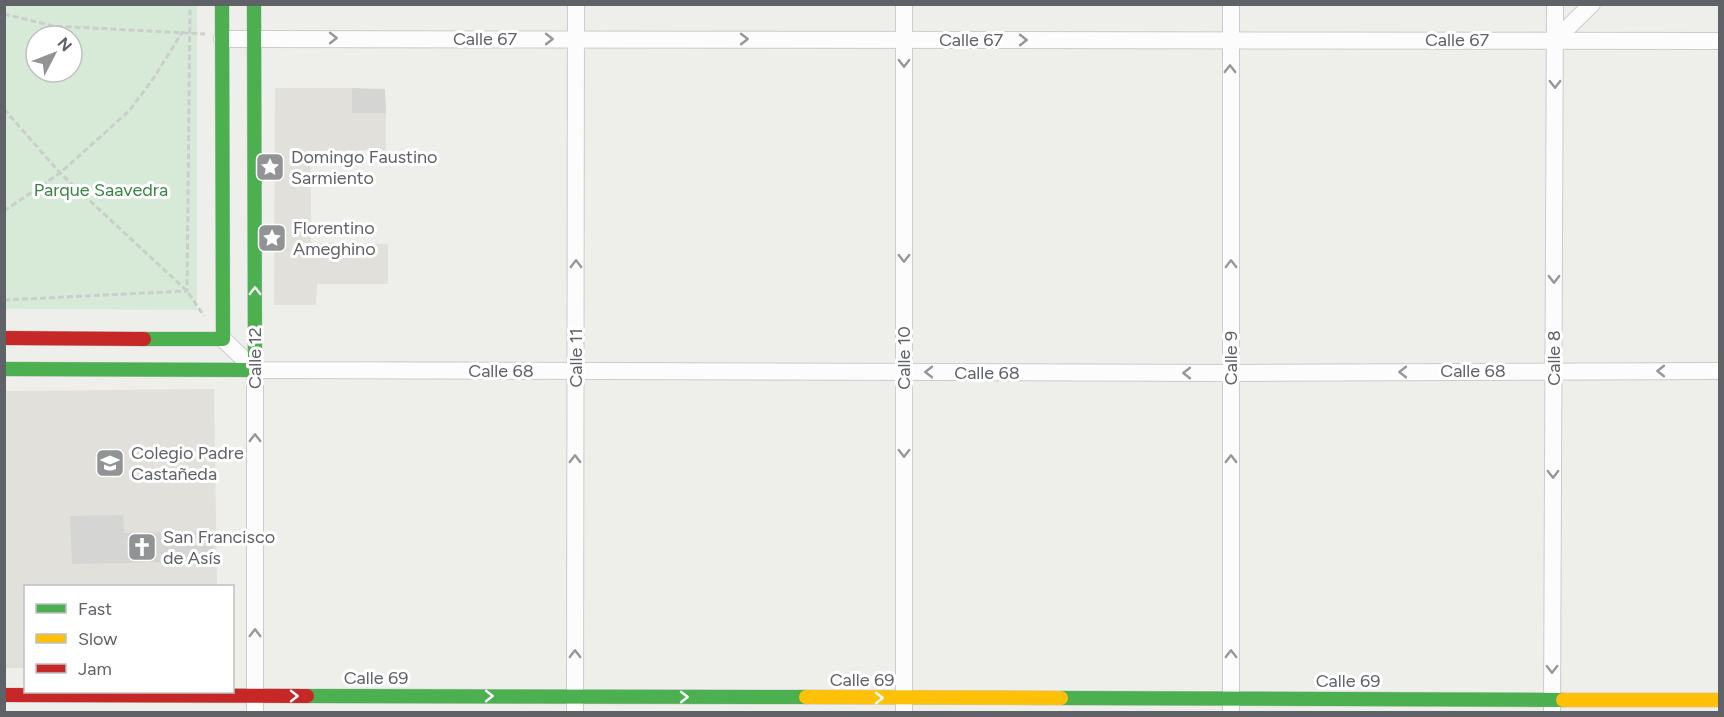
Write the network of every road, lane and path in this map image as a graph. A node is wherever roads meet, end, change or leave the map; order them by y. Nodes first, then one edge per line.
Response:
1 (190, 4) edge
2 (222, 4) edge
3 (254, 4) edge
4 (576, 4) edge
5 (904, 4) edge
6 (1231, 4) edge
7 (1555, 4) edge
8 (1592, 4) edge
9 (4, 14) edge
10 (183, 31) junction
11 (191, 31) junction
12 (217, 37) junction
13 (254, 39) junction
14 (576, 39) junction
15 (904, 40) junction
16 (1230, 40) junction
17 (1555, 40) junction
18 (1719, 41) edge
19 (4, 110) edge
20 (60, 173) junction
21 (4, 211) edge
22 (187, 291) junction
23 (4, 300) edge
24 (204, 316) dead end
25 (4, 338) edge
26 (222, 339) junction
27 (4, 369) edge
28 (255, 370) junction
29 (576, 371) junction
30 (1554, 371) junction
31 (1719, 371) edge
32 (904, 372) junction
33 (1231, 373) junction
34 (4, 695) edge
35 (1719, 700) edge
36 (255, 704) edge
37 (575, 705) edge
38 (904, 705) edge
39 (1231, 706) edge
40 (1552, 706) edge

1 - 11 path
2 - 12 street, Calle 12
3 - 13 street, Calle 12
4 - 14 street, Calle 11
5 - 15 street, Calle 10
6 - 16 street, Calle 9
7 - 17 street, Calle 8
8 - 17 street
9 - 10 path
10 - 11 path
10 - 20 path
11 - 12 path
11 - 22 path
12 - 13 street, Calle 67
12 - 26 street, Calle 12
13 -> 14 street, Calle 67
28 -> 13 street, Calle 12
14 -> 15 street, Calle 67
29 -> 14 street, Calle 11
15 -> 16 street, Calle 67
15 -> 32 street, Calle 10
16 - 17 street, Calle 67
33 -> 16 street, Calle 9
17 - 18 street, Calle 67
17 -> 30 street, Calle 8
19 - 20 path
20 - 21 path
20 - 22 path
22 - 23 path
22 - 24 path
25 - 26 street
26 - 28 street
27 - 28 street, Calle 68
28 - 29 street, Calle 68
36 -> 28 street, Calle 12
29 - 32 street, Calle 68
37 -> 29 street, Calle 11
31 -> 30 street, Calle 68
30 -> 33 street, Calle 68
30 -> 40 street, Calle 8
33 -> 32 street, Calle 68
32 -> 38 street, Calle 10
39 -> 33 street, Calle 9
34 - 36 street, Calle 69
35 - 40 street, Calle 69
36 -> 37 street, Calle 69
37 -> 38 street, Calle 69
38 - 39 street, Calle 69
39 - 40 street, Calle 69

